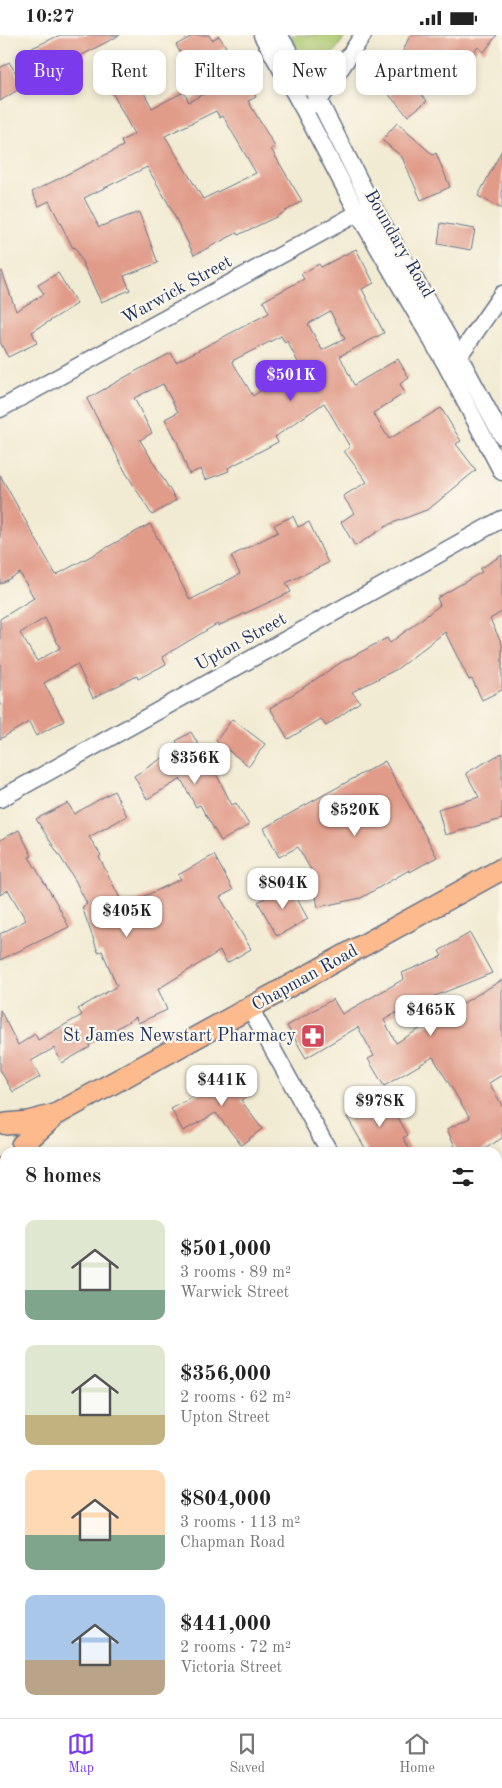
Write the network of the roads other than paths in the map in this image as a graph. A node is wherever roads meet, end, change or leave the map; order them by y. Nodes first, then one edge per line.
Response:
1 (262, 35) edge
2 (279, 35) edge
3 (363, 35) edge
4 (320, 101) junction
5 (304, 110) junction
6 (372, 205) junction
7 (358, 213) junction
8 (502, 294) edge
9 (453, 360) junction
10 (0, 409) edge
11 (502, 436) edge
12 (502, 472) edge
13 (502, 519) edge
14 (0, 799) edge
15 (502, 869) edge
16 (250, 1008) junction
17 (54, 1115) junction
18 (3, 1123) edge
19 (21, 1147) edge
20 (23, 1147) edge
21 (327, 1147) edge

1 - 5 street, Boundary Road
2 - 4 street, Boundary Road
3 - 4 street
4 - 5 street
4 - 6 street, Boundary Road
5 - 7 street, Boundary Road
6 - 7 street, Warwick Street
6 - 9 street, Boundary Road
7 - 9 street, Boundary Road
7 - 10 street, Warwick Street
8 - 9 street
9 - 11 street, Boundary Road
9 - 12 street, Boundary Road
13 - 14 street, Upton Street
15 - 16 main road, Chapman Road
16 - 17 main road, Chapman Road
16 - 21 street
17 - 18 main road, Chapman Road
17 - 20 main road, Chapman Road
18 - 19 main road

